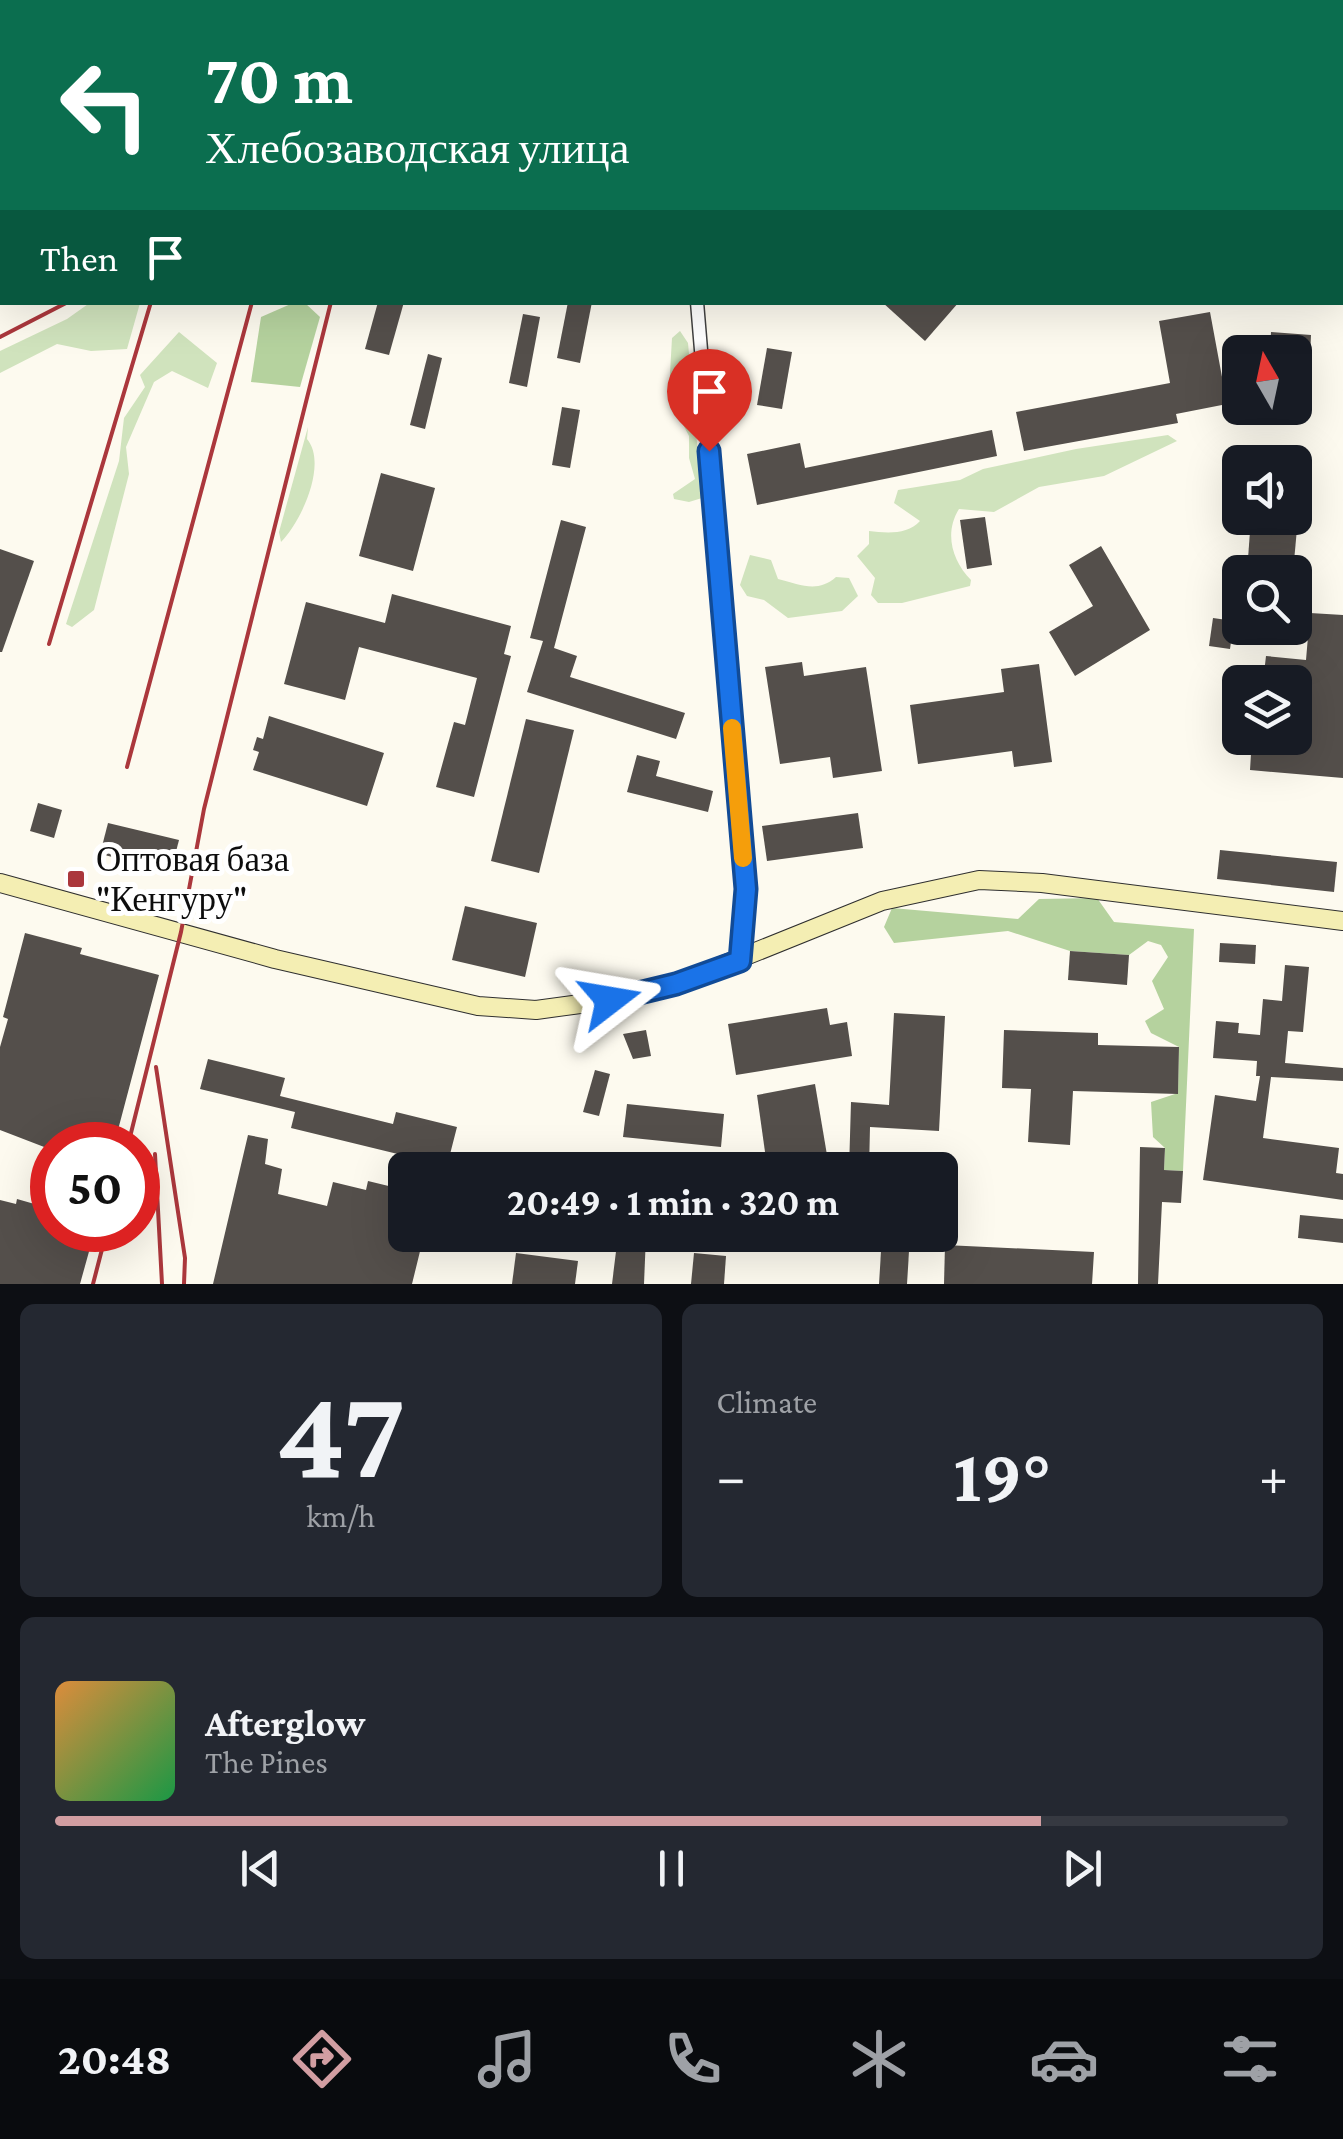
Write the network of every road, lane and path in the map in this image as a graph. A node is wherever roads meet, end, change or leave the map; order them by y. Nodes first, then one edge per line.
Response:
1 (697, 305) edge
2 (0, 883) edge
3 (1343, 921) edge
4 (740, 961) junction

1 - 4 street
2 - 4 main road
3 - 4 main road

